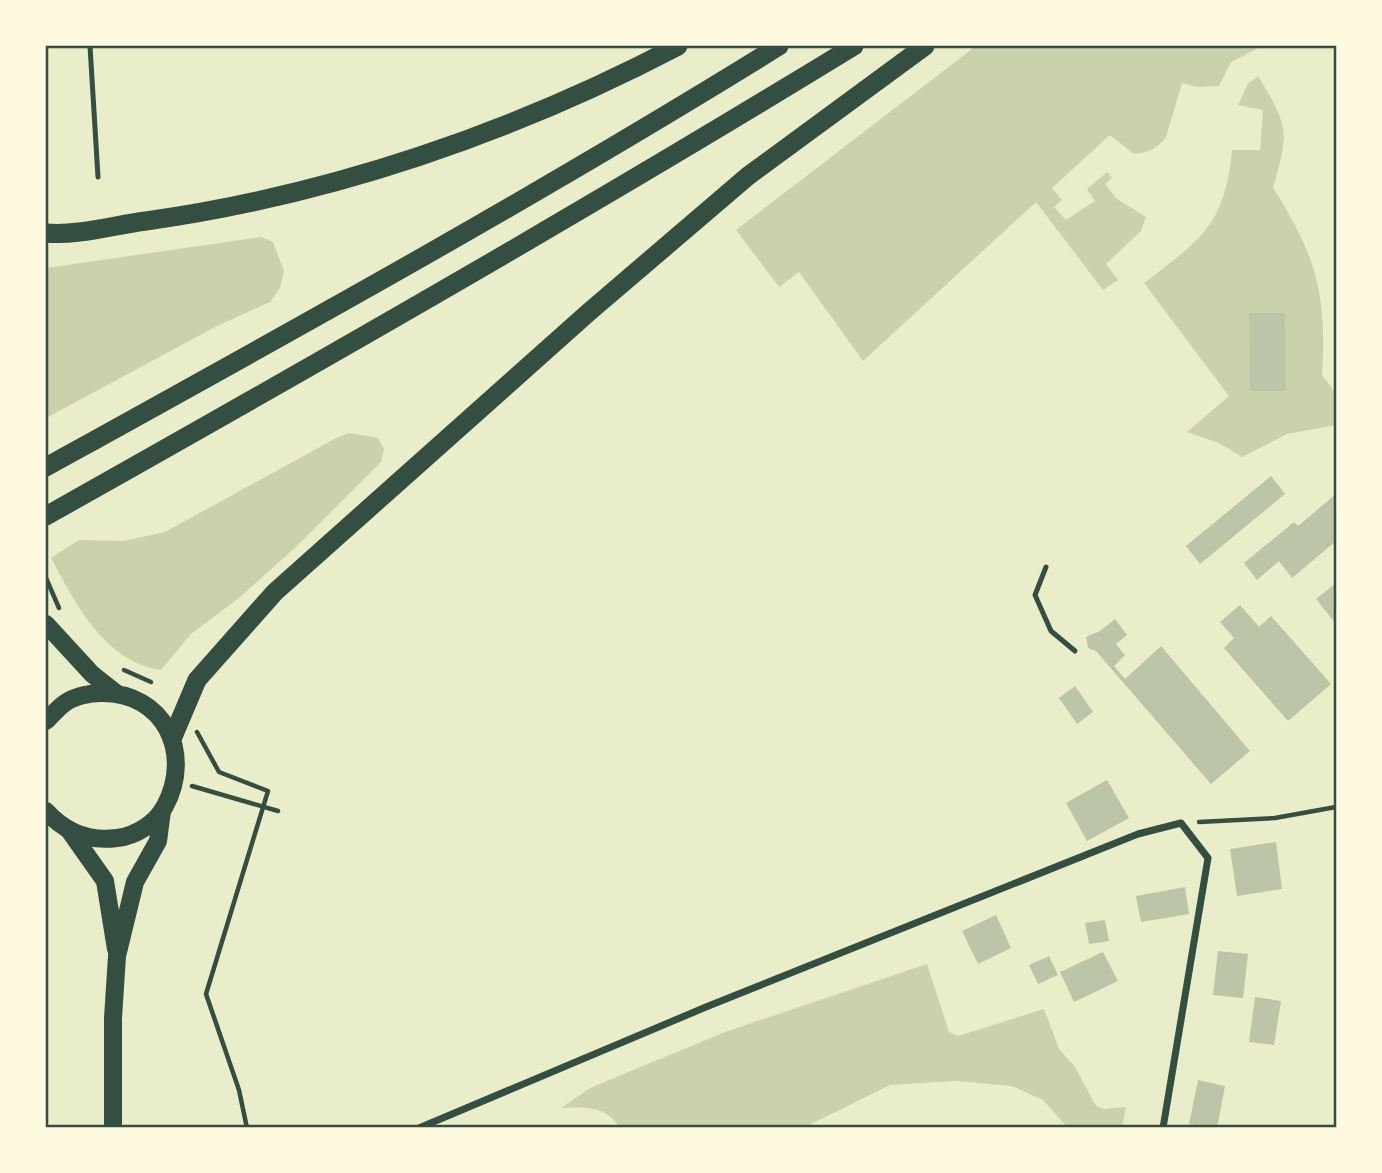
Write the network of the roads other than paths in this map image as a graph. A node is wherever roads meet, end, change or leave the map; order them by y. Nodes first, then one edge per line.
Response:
1 (90, 46) edge
2 (678, 46) edge
3 (779, 46) edge
4 (853, 46) edge
5 (925, 46) edge
6 (99, 177) dead end
7 (46, 233) edge
8 (46, 467) edge
9 (46, 516) edge
10 (1046, 567) dead end
11 (46, 624) edge
12 (1075, 651) dead end
13 (116, 693) junction
14 (46, 721) edge
15 (172, 739) junction
16 (46, 811) edge
17 (162, 811) junction
18 (69, 830) junction
19 (117, 956) junction
20 (113, 1128) edge
21 (419, 1128) edge
22 (1163, 1128) edge

1 - 6 lane
2 - 7 highway
3 - 8 highway
4 - 9 highway
5 - 15 highway
10 - 12 lane
11 - 13 main road
13 - 14 main road
13 - 15 main road
15 - 17 main road
16 - 18 main road
17 - 18 main road
17 - 19 main road
18 - 19 main road
19 - 20 main road
21 - 22 street

